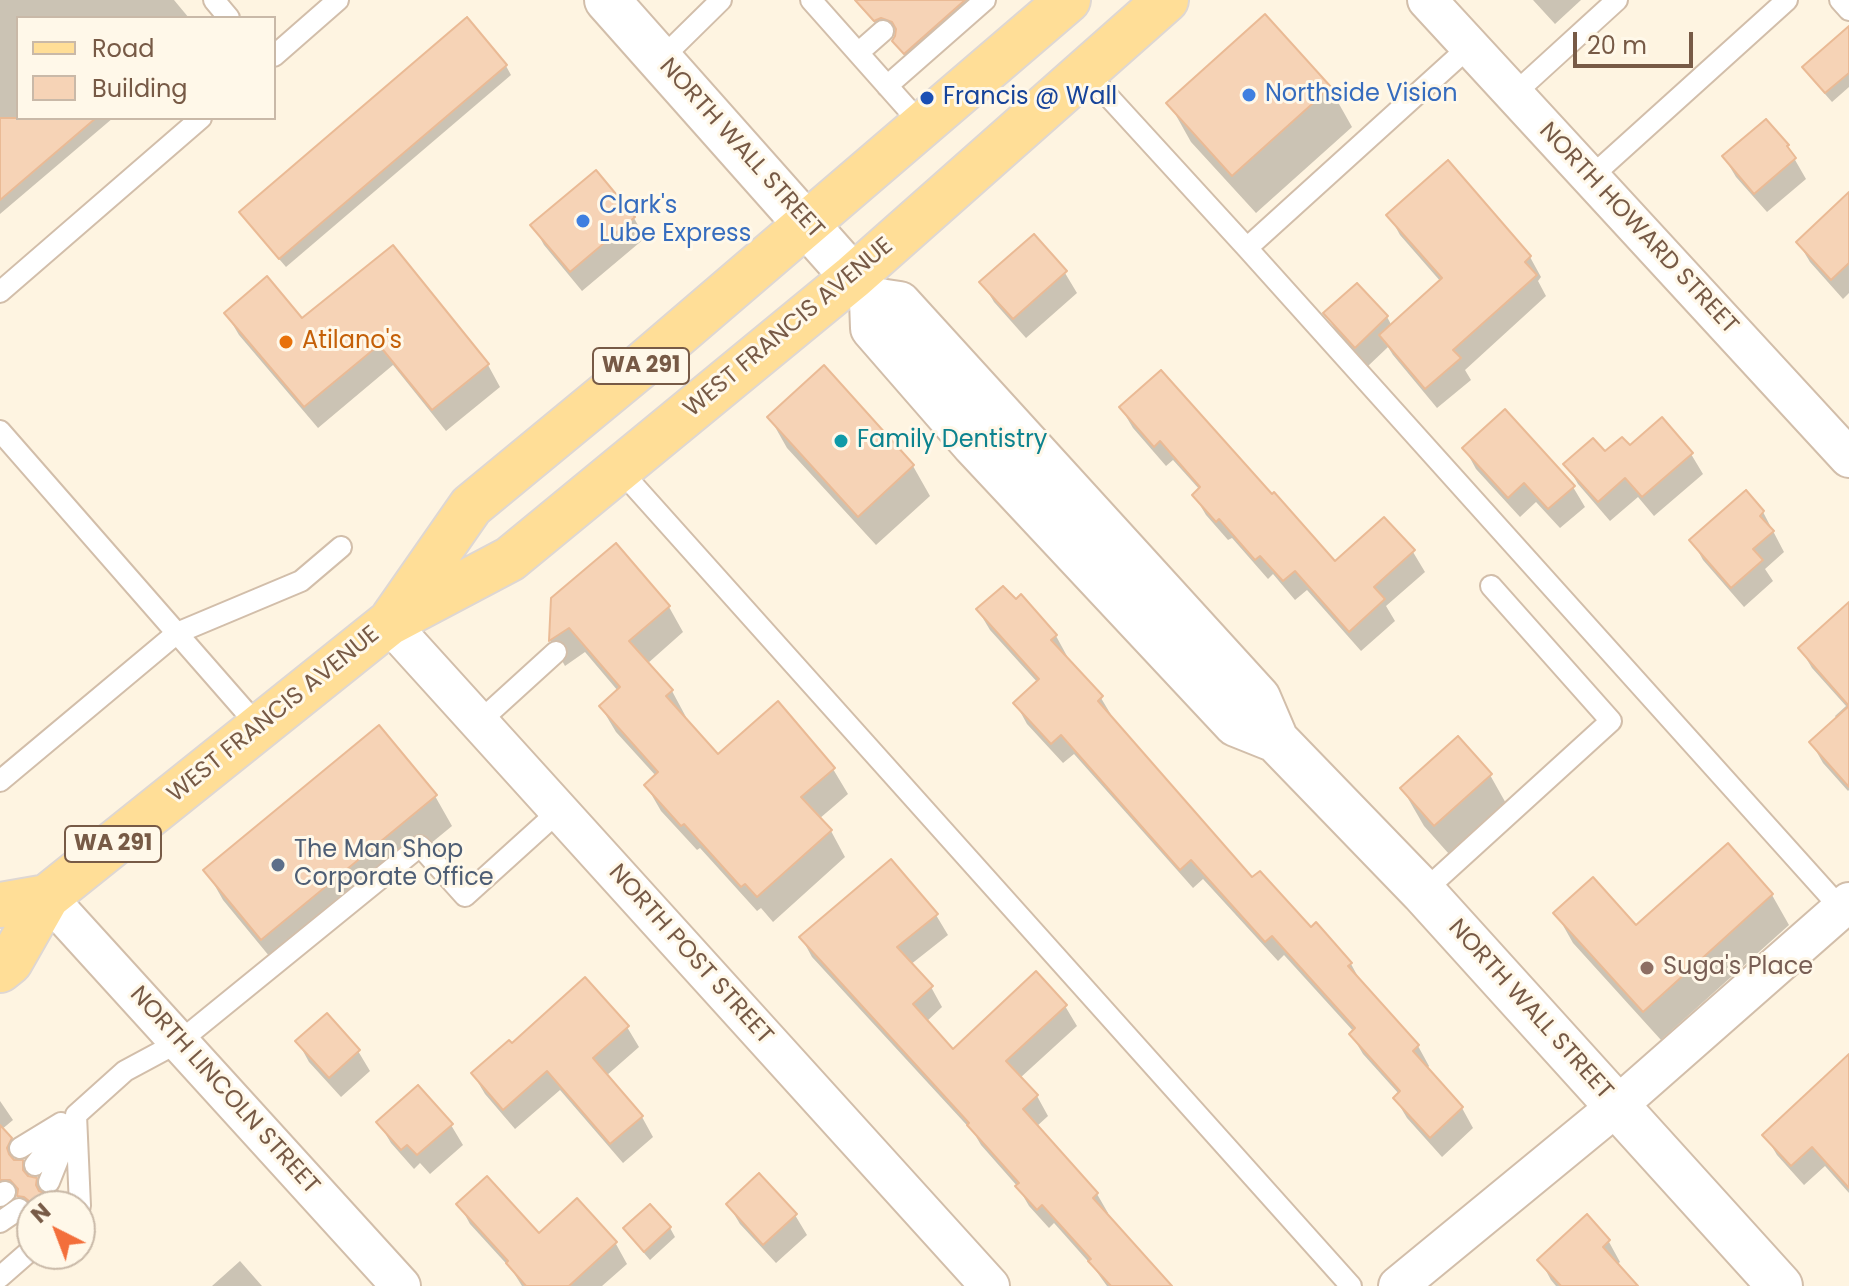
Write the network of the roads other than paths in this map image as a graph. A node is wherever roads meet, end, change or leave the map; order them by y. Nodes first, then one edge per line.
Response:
1 (214, 0) edge
2 (338, 0) edge
3 (607, 0) edge
4 (721, 0) edge
5 (811, 0) edge
6 (985, 0) edge
7 (1166, 0) edge
8 (1427, 0) edge
9 (1617, 0) edge
10 (1787, 0) edge
11 (1840, 0) edge
12 (1060, 2) edge
13 (1849, 10) edge
14 (227, 16) edge
15 (883, 31) dead end
16 (1470, 46) junction
17 (858, 53) junction
18 (276, 54) edge
19 (661, 59) junction
20 (1085, 71) junction
21 (887, 86) junction
22 (1514, 94) junction
23 (199, 120) edge
24 (922, 125) junction
25 (1591, 177) junction
26 (808, 223) junction
27 (1247, 248) junction
28 (863, 288) junction
29 (0, 292) edge
30 (0, 431) edge
31 (1849, 458) edge
32 (619, 469) junction
33 (341, 547) dead end
34 (1491, 586) dead end
35 (389, 623) junction
36 (177, 633) junction
37 (556, 652) dead end
38 (479, 722) junction
39 (259, 727) junction
40 (0, 781) edge
41 (559, 811) junction
42 (1423, 892) junction
43 (47, 897) junction
44 (0, 905) edge
45 (1846, 909) edge
46 (0, 970) edge
47 (179, 1042) junction
48 (1617, 1106) junction
49 (76, 1115) junction
50 (20, 1148) dead end
51 (35, 1165) dead end
52 (49, 1182) dead end
53 (79, 1190) edge
54 (16, 1263) edge
55 (0, 1277) edge
56 (401, 1286) edge
57 (990, 1286) edge
58 (1351, 1286) edge
59 (1398, 1286) edge
60 (1780, 1286) edge

1 - 14 lane
2 - 18 lane
3 - 19 street, NORTH WALL STREET
4 - 19 lane
5 - 17 lane
6 - 21 lane
7 - 20 main road, WEST FRANCIS AVENUE / WA 291
8 - 16 street, NORTH HOWARD STREET
9 - 22 lane
10 - 25 lane
11 - 13 lane
12 - 24 main road, WEST FRANCIS AVENUE / WA 291
15 - 17 lane
16 - 22 street, NORTH HOWARD STREET
16 - 27 lane
17 - 21 lane
19 - 26 street, NORTH WALL STREET
20 - 27 lane
20 - 28 main road, WEST FRANCIS AVENUE / WA 291
21 - 24 lane
22 - 25 street, NORTH HOWARD STREET
23 - 29 lane
24 - 26 main road, WEST FRANCIS AVENUE / WA 291
25 - 31 street, NORTH HOWARD STREET
26 - 28 street, NORTH WALL STREET
26 - 35 main road, WEST FRANCIS AVENUE / WA 291
27 - 45 lane
28 - 32 main road, WEST FRANCIS AVENUE / WA 291
28 - 42 street, NORTH WALL STREET
30 - 36 lane
32 - 35 main road, WEST FRANCIS AVENUE / WA 291
32 - 58 lane
33 - 36 lane
34 - 42 lane
35 - 38 street, NORTH POST STREET
35 - 39 main road, WEST FRANCIS AVENUE / WA 291
36 - 39 lane
36 - 40 lane
37 - 38 lane
38 - 41 street, NORTH POST STREET
39 - 43 main road, WEST FRANCIS AVENUE / WA 291
41 - 47 lane
41 - 57 street, NORTH POST STREET
42 - 48 street, NORTH WALL STREET
43 - 44 main road, WEST FRANCIS AVENUE / WA 291
43 - 46 main road, WEST FRANCIS AVENUE / WA 291
43 - 47 street, NORTH LINCOLN STREET
45 - 48 street
47 - 49 lane
47 - 56 street, NORTH LINCOLN STREET
48 - 59 street
48 - 60 street, NORTH WALL STREET
49 - 50 lane
49 - 51 lane
49 - 52 lane
49 - 53 lane
54 - 55 lane

